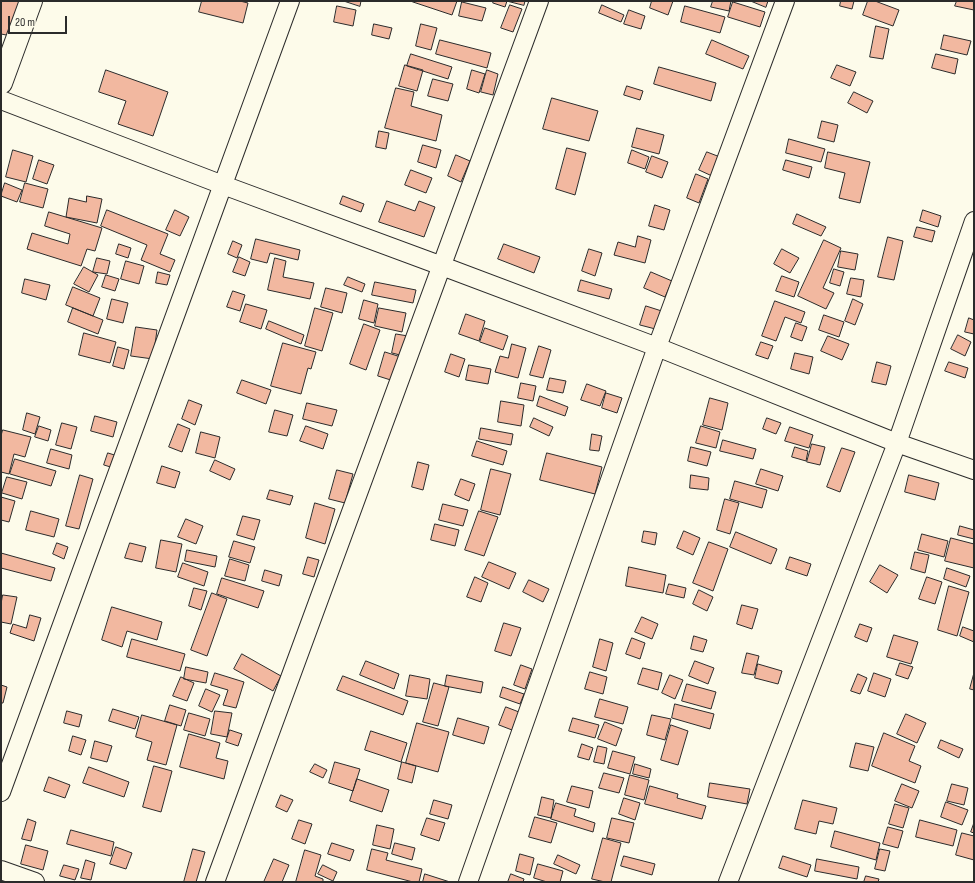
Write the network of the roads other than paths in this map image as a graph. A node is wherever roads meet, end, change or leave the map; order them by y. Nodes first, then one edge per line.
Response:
1 (31, 1) edge
2 (290, 1) edge
3 (539, 1) edge
4 (785, 1) edge
5 (1, 83) edge
6 (1, 100) edge
7 (223, 185) junction
8 (974, 221) edge
9 (442, 266) junction
10 (657, 347) junction
11 (897, 443) junction
12 (974, 470) edge
13 (1, 792) edge
14 (1, 870) edge
15 (35, 882) edge
16 (216, 882) edge
17 (468, 882) edge
18 (728, 882) edge

1 - 5 street
2 - 7 street
3 - 9 street
4 - 10 street
6 - 7 street
7 - 9 street
7 - 13 street
8 - 11 street
9 - 10 street
9 - 16 street
10 - 11 street
10 - 17 street
11 - 12 street
11 - 18 street
14 - 15 street

